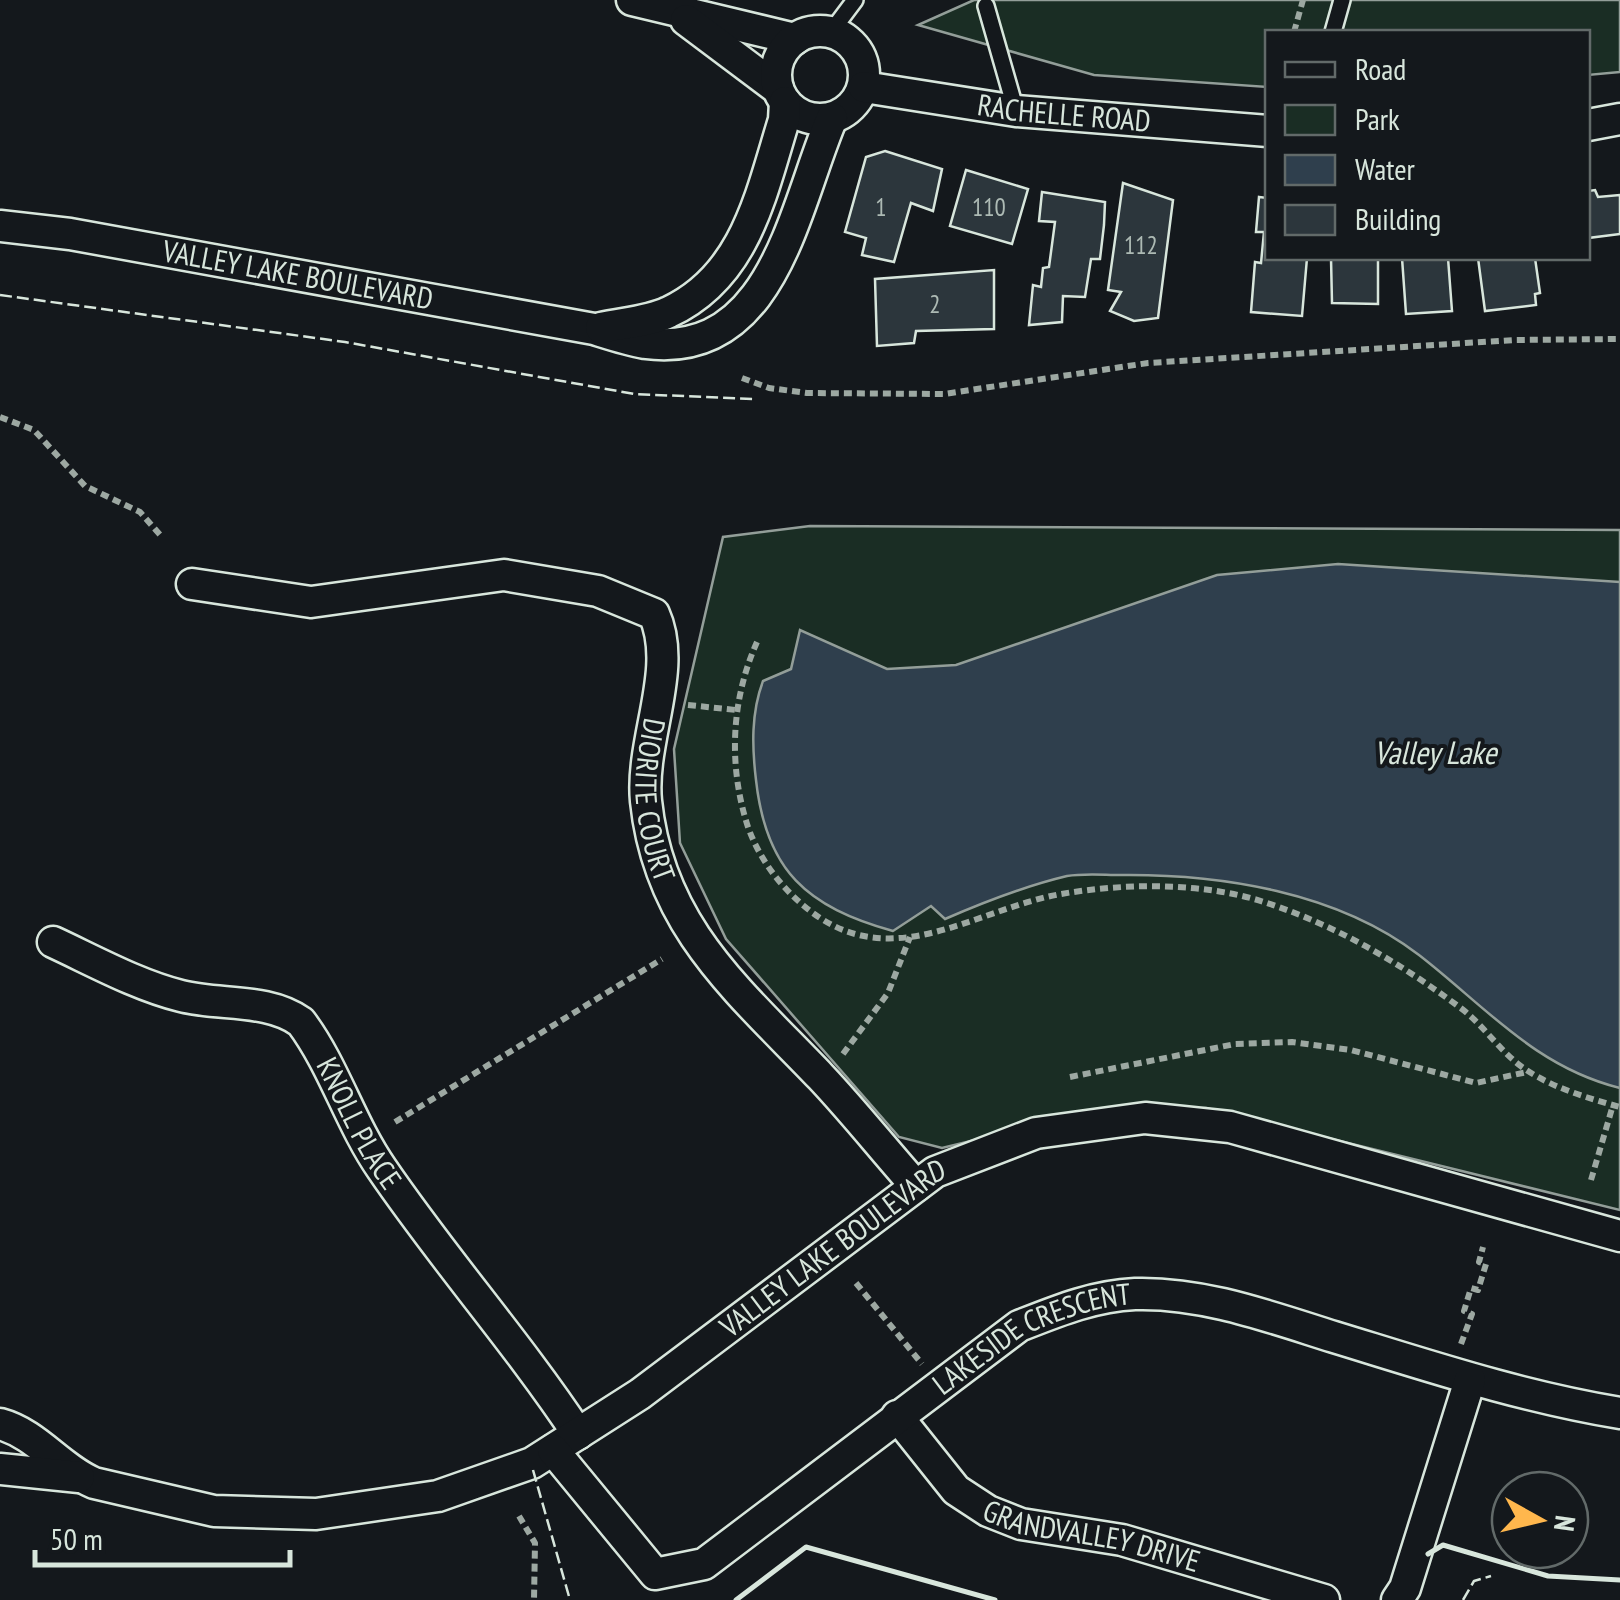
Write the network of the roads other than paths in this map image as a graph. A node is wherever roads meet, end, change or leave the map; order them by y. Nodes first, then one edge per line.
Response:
1 (632, 0) edge
2 (855, 0) edge
3 (1342, 0) edge
4 (986, 6) dead end
5 (675, 12) junction
6 (1334, 30) edge
7 (831, 32) junction
8 (795, 39) junction
9 (864, 86) junction
10 (782, 96) junction
11 (1016, 111) junction
12 (832, 118) junction
13 (1620, 119) edge
14 (1590, 125) edge
15 (1265, 131) edge
16 (0, 226) edge
17 (734, 256) junction
18 (764, 287) junction
19 (594, 330) junction
20 (192, 584) dead end
21 (53, 942) dead end
22 (916, 1186) junction
23 (1620, 1236) edge
24 (1470, 1380) junction
25 (1620, 1413) edge
26 (897, 1416) junction
27 (0, 1424) edge
28 (565, 1442) junction
29 (0, 1469) edge
30 (79, 1477) junction
31 (1324, 1600) edge
32 (1397, 1600) edge

1 - 5 street
2 - 7 lane
3 - 6 lane
4 - 11 lane
5 - 8 street
5 - 10 street
7 - 8 street
7 - 9 street
8 - 10 street
9 - 11 street, RACHELLE ROAD
9 - 12 street
10 - 12 street
10 - 17 street, VALLEY LAKE BOULEVARD
11 - 15 street, RACHELLE ROAD
12 - 18 street, VALLEY LAKE BOULEVARD
13 - 14 street
16 - 19 street, VALLEY LAKE BOULEVARD
17 - 18 street
17 - 19 street, VALLEY LAKE BOULEVARD
18 - 19 street, VALLEY LAKE BOULEVARD
20 - 22 street, DIORITE COURT
21 - 28 street, KNOLL PLACE
22 - 23 street, VALLEY LAKE BOULEVARD
22 - 28 street, VALLEY LAKE BOULEVARD
24 - 25 street, LAKESIDE CRESCENT
24 - 26 street, LAKESIDE CRESCENT
24 - 32 street
26 - 28 street, LAKESIDE CRESCENT
26 - 31 street, GRANDVALLEY DRIVE
27 - 30 street, VALLEY LAKE BOULEVARD
28 - 30 street, VALLEY LAKE BOULEVARD
29 - 30 street, VALLEY LAKE BOULEVARD

